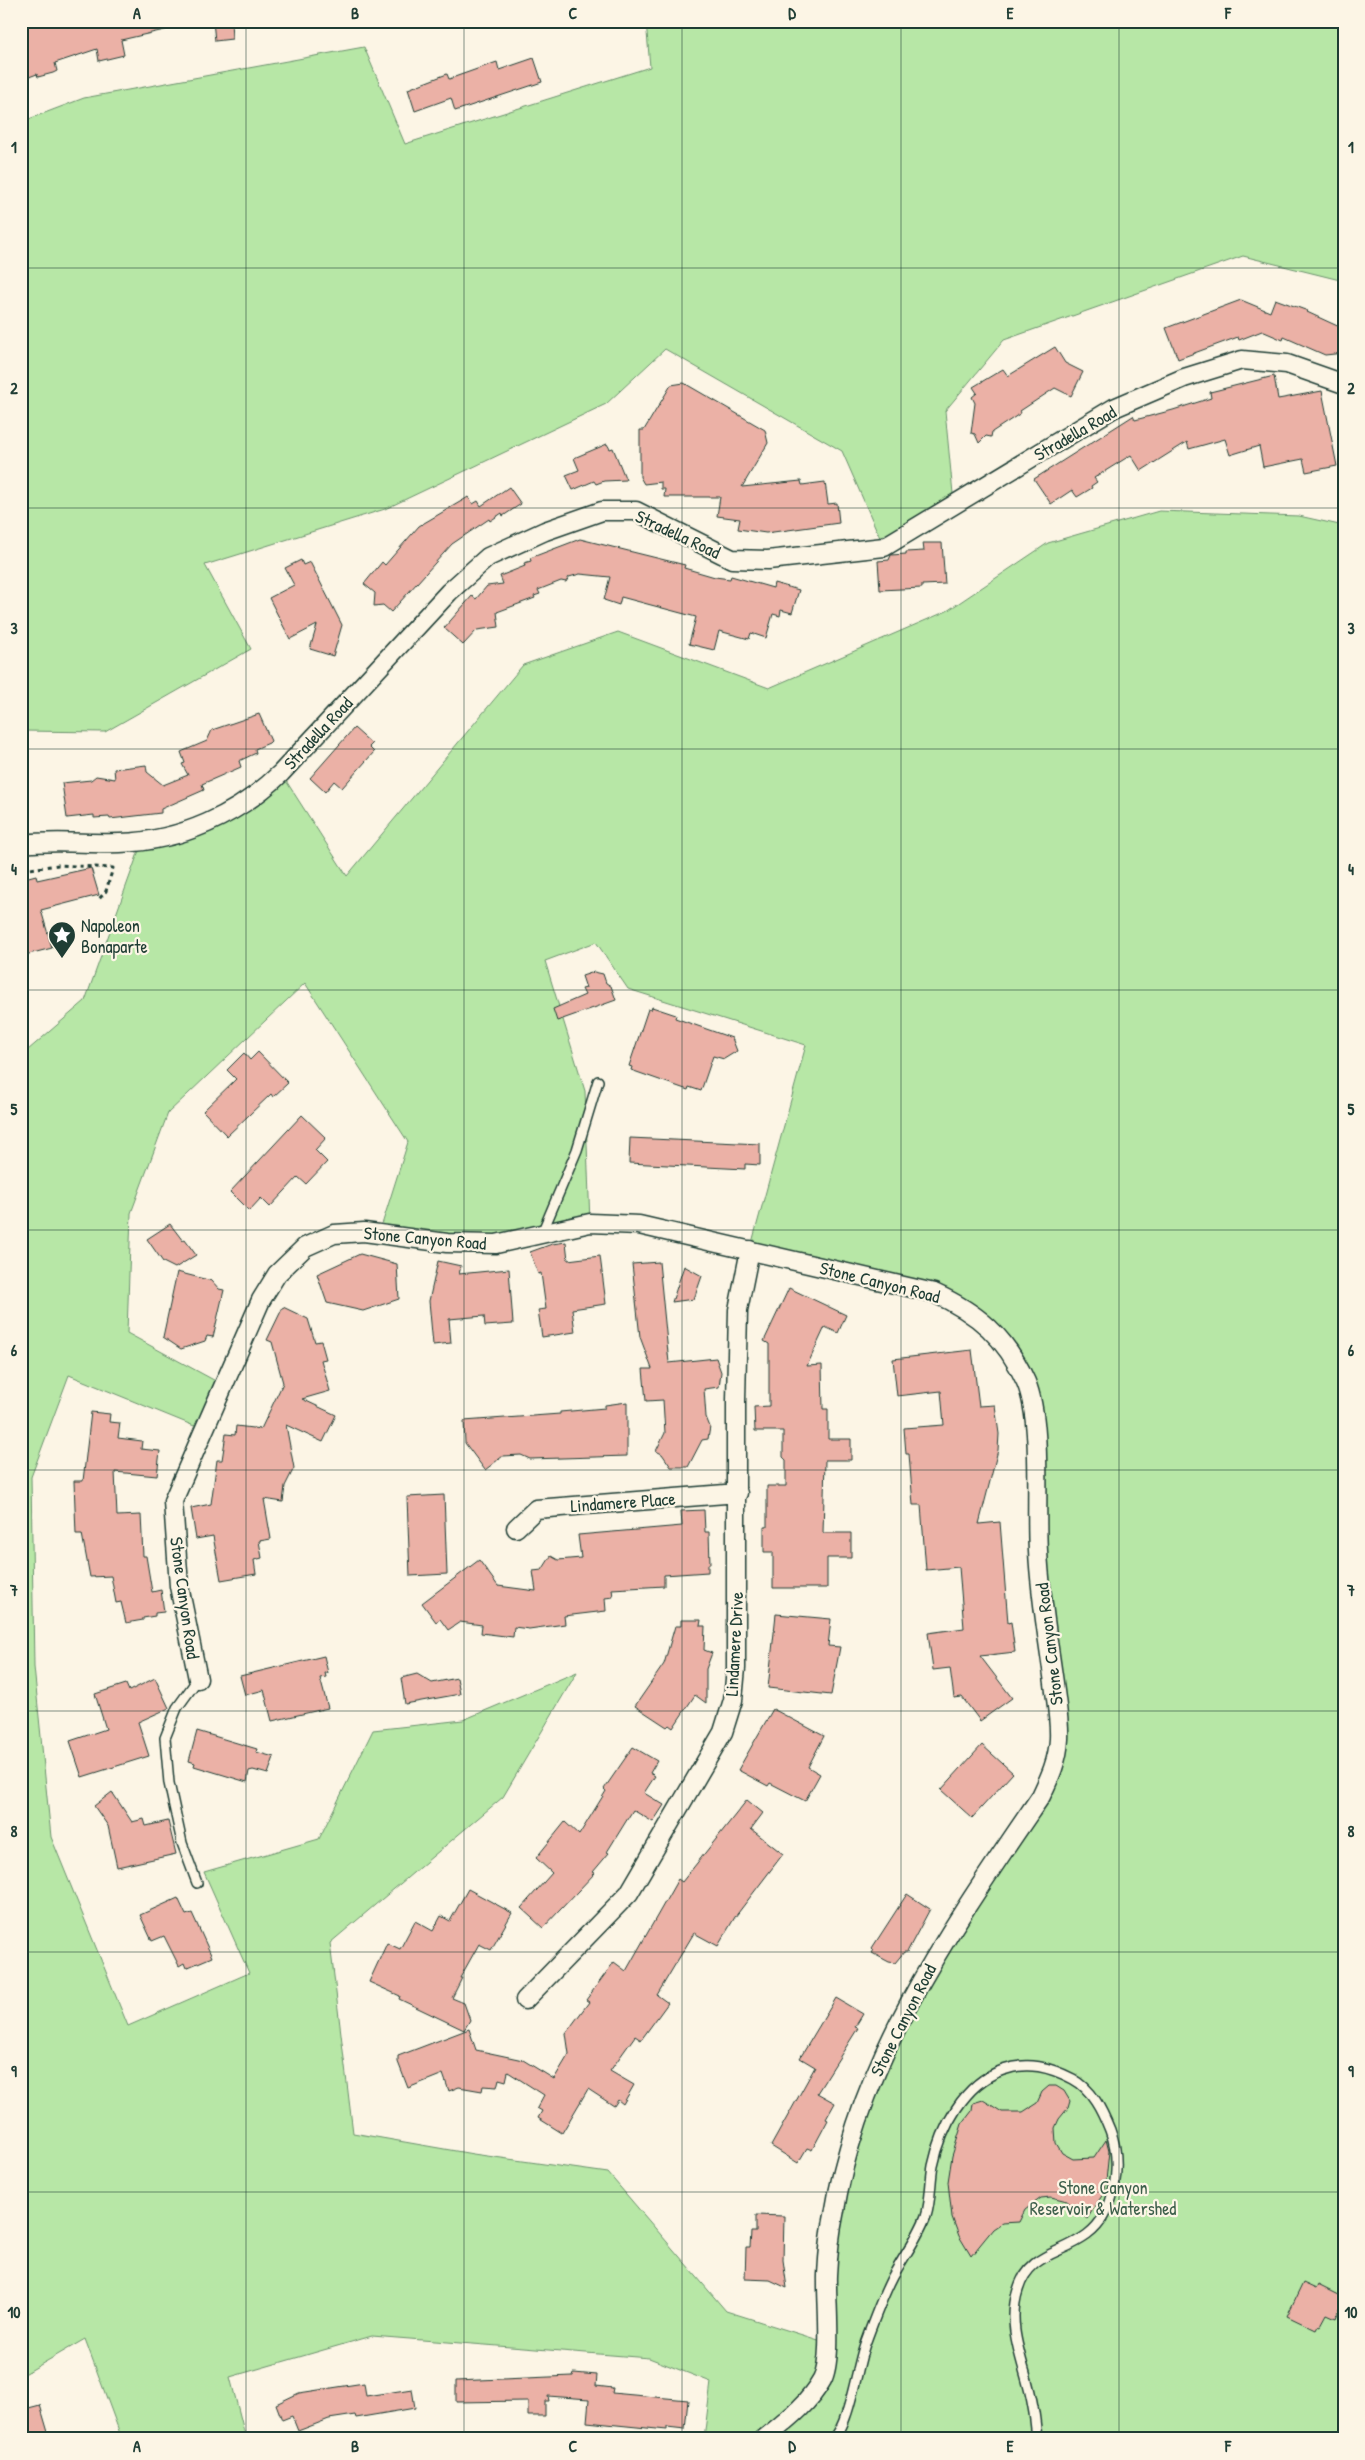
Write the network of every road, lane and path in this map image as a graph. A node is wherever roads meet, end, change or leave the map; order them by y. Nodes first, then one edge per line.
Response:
1 (1344, 384) edge
2 (21, 844) edge
3 (21, 864) edge
4 (23, 870) junction
5 (25, 878) dead end
6 (99, 899) dead end
7 (598, 1081) dead end
8 (542, 1234) junction
9 (750, 1250) junction
10 (738, 1493) junction
11 (516, 1528) dead end
12 (198, 1679) joint
13 (197, 1883) dead end
14 (525, 2000) dead end
15 (765, 2439) edge
16 (833, 2439) edge
17 (1036, 2439) edge

1 - 2 street, Stradella Road
3 - 4 path
4 - 5 path
4 - 6 path
7 - 8 lane
8 - 9 street, Stone Canyon Road
8 - 12 street, Stone Canyon Road
9 - 10 street, Lindamere Drive
9 - 15 street, Stone Canyon Road
10 - 11 street, Lindamere Place
10 - 14 street, Lindamere Drive
12 - 13 lane
16 - 17 lane

